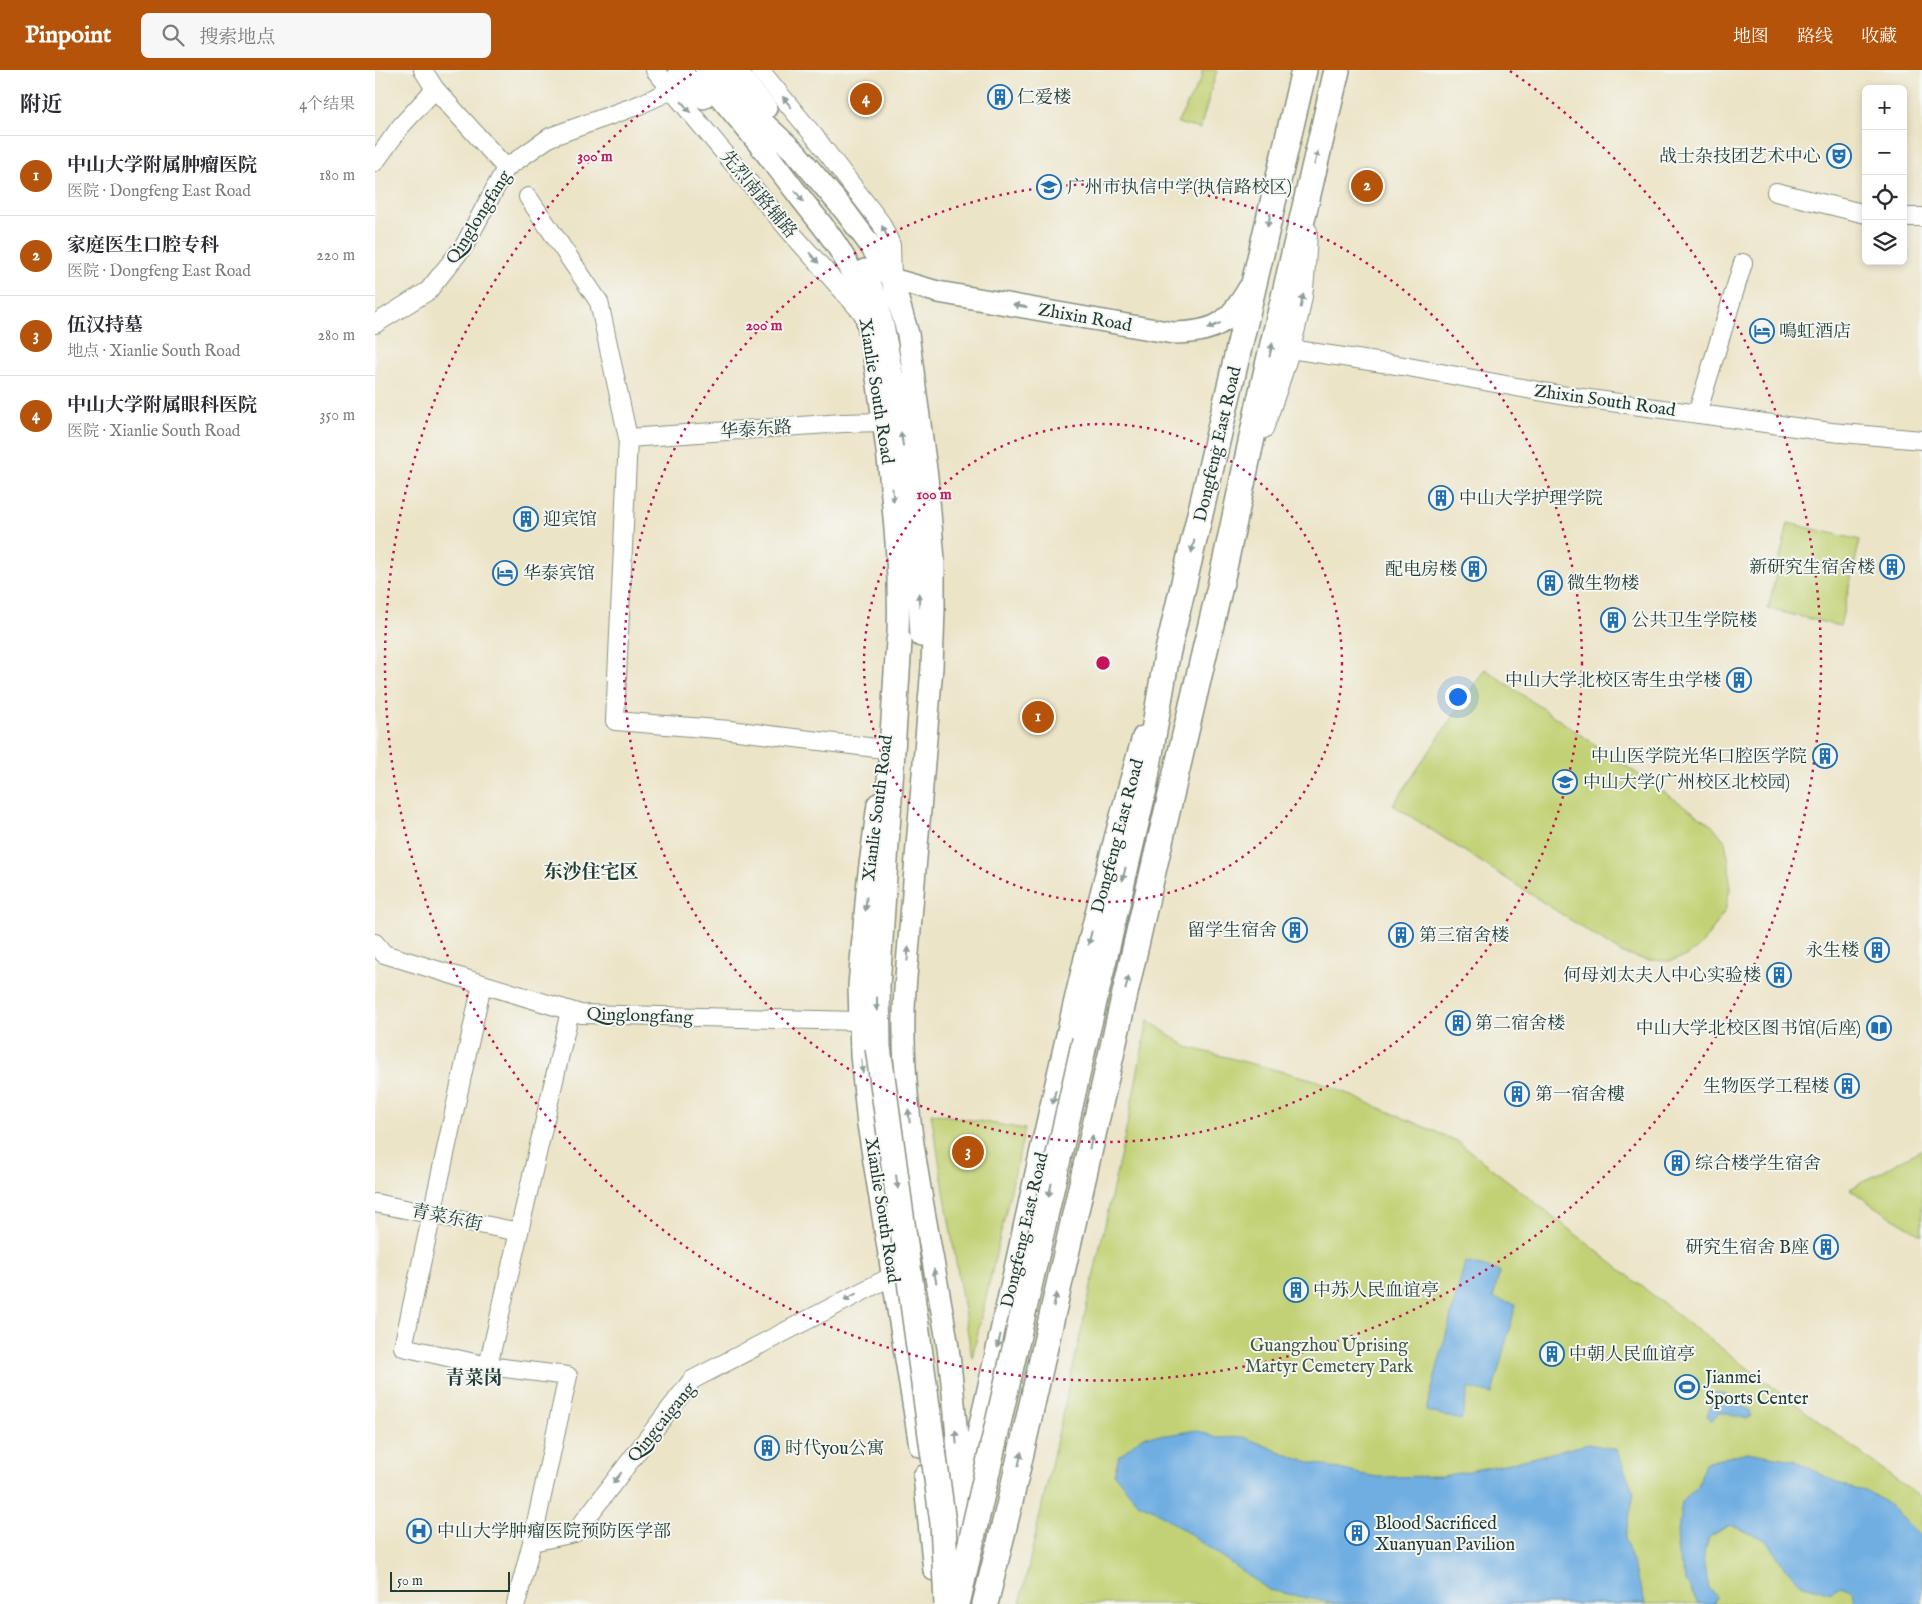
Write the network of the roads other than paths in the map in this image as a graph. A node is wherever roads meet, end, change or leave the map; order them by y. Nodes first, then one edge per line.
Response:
1 (423, 70) edge
2 (655, 70) edge
3 (679, 70) edge
4 (697, 70) edge
5 (714, 70) edge
6 (735, 70) edge
7 (759, 70) edge
8 (1304, 70) edge
9 (1337, 70) edge
10 (435, 89) junction
11 (672, 90) junction
12 (755, 115) junction
13 (797, 154) junction
14 (770, 157) junction
15 (375, 162) edge
16 (506, 168) junction
17 (1308, 189) junction
18 (1776, 192) dead end
19 (528, 197) dead end
20 (1862, 213) edge
21 (1907, 217) edge
22 (1922, 217) edge
23 (1743, 263) dead end
24 (1255, 277) junction
25 (892, 279) junction
26 (865, 317) junction
27 (375, 324) edge
28 (1290, 349) junction
29 (1697, 414) junction
30 (883, 422) junction
31 (628, 438) junction
32 (1922, 440) edge
33 (1234, 517) junction
34 (899, 641) junction
35 (1167, 655) junction
36 (926, 736) junction
37 (884, 748) junction
38 (375, 943) edge
39 (482, 984) junction
40 (570, 1011) junction
41 (859, 1021) junction
42 (375, 1202) edge
43 (432, 1214) junction
44 (519, 1232) junction
45 (894, 1274) junction
46 (945, 1330) junction
47 (904, 1340) junction
48 (488, 1366) junction
49 (961, 1503) junction
50 (1009, 1506) junction
51 (532, 1542) junction
52 (944, 1603) edge
53 (516, 1604) edge
54 (968, 1604) edge
55 (985, 1604) edge
56 (991, 1604) edge

1 - 10 street
2 - 11 street, 先烈南路辅路
3 - 14 main road
4 - 14 main road, Xianlie South Road
5 - 12 main road, Xianlie South Road
6 - 13 main road
25 -> 7 street
8 -> 24 highway, Dongfeng East Road
17 -> 9 highway, Dongfeng East Road
10 - 15 street
10 - 16 street
11 - 16 street, Qinglongfang
11 -> 26 street, 先烈南路辅路
12 - 13 main road, Xianlie South Road
36 -> 12 main road, Xianlie South Road
13 - 25 main road, Xianlie South Road
14 -> 26 main road, Xianlie South Road
16 - 27 street, Qinglongfang
28 -> 17 street
33 -> 17 highway, Dongfeng East Road
18 - 20 street
19 - 31 street
21 - 22 street
23 - 29 street
24 -> 25 main road, Zhixin Road
24 -> 35 highway, Dongfeng East Road
25 - 36 main road, Xianlie South Road
26 - 30 main road, Xianlie South Road
28 - 29 street, Zhixin South Road
28 - 33 street
29 - 32 street, Zhixin South Road
30 - 31 street, 华泰东路
30 -> 34 main road, Xianlie South Road
31 - 37 street
50 -> 33 highway, Dongfeng East Road
34 - 37 main road, Xianlie South Road
34 -> 52 highway, bridge
35 -> 49 main road, Dongfeng East Road
35 -> 52 highway, bridge
46 -> 36 main road, Xianlie South Road
37 -> 41 main road, Xianlie South Road
38 - 39 street, Qinglongfang
39 - 40 street, Qinglongfang
39 - 43 street
40 - 41 street, Qinglongfang
40 - 44 street
41 -> 45 main road, Xianlie South Road
42 - 43 street, 青菜东街
43 - 44 street, 青菜东街
43 - 48 street
44 - 48 street
45 - 47 main road, Xianlie South Road
45 -> 51 street, Qingcaigang
46 - 47 main road
49 -> 46 main road, Xianlie South Road
47 - 52 main road, Xianlie South Road
48 - 51 street
49 - 52 main road, Dongfeng East Road
49 - 54 main road, Xianlie South Road
50 - 55 highway, Dongfeng East Road
50 - 56 highway, Dongfeng East Road
51 - 53 street

